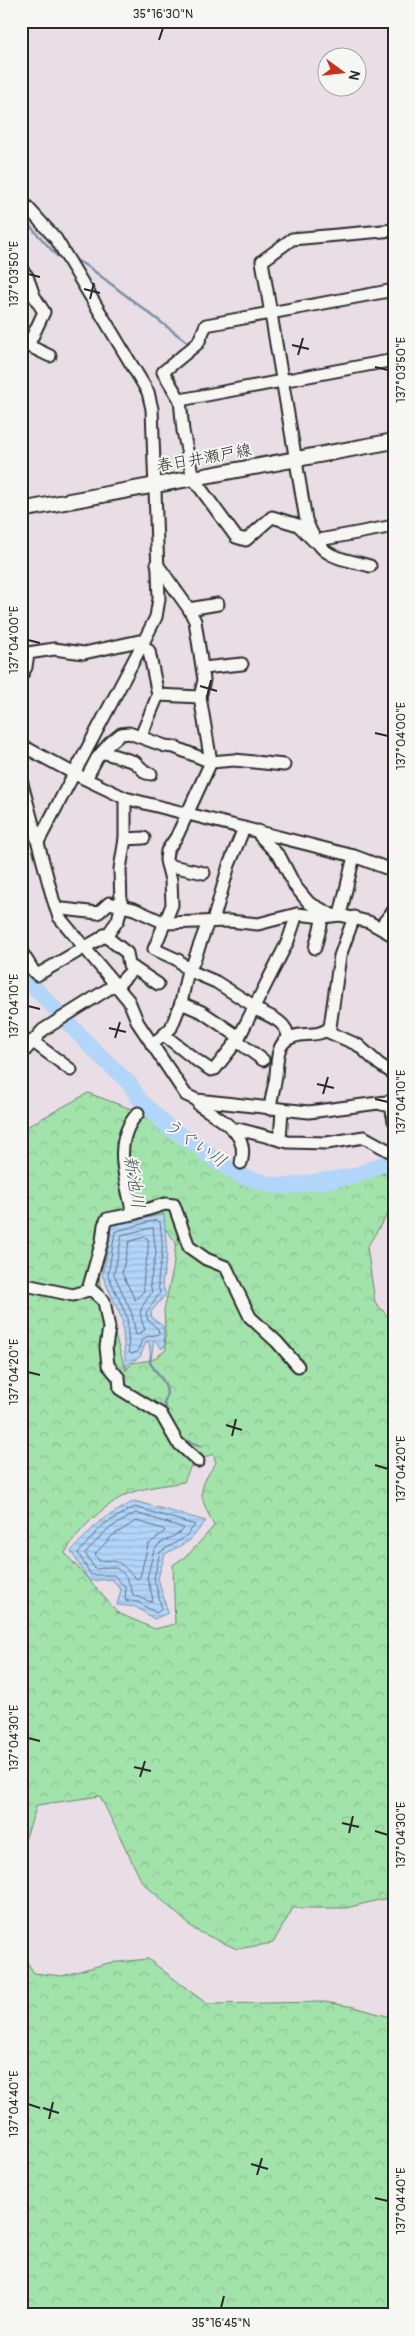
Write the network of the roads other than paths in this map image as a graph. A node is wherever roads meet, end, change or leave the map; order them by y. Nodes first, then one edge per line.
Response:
1 (21, 200) edge
2 (394, 230) edge
3 (22, 274) edge
4 (394, 290) edge
5 (271, 312) junction
6 (25, 344) edge
7 (50, 356) dead end
8 (394, 360) edge
9 (282, 380) junction
10 (180, 400) junction
11 (394, 441) edge
12 (296, 459) junction
13 (193, 478) junction
14 (154, 485) junction
15 (21, 510) edge
16 (394, 526) edge
17 (314, 541) junction
18 (157, 564) junction
19 (370, 566) dead end
20 (218, 604) dead end
21 (189, 608) junction
22 (143, 643) junction
23 (242, 664) dead end
24 (203, 668) junction
25 (21, 676) edge
26 (158, 695) junction
27 (200, 697) junction
28 (141, 736) junction
29 (21, 745) edge
30 (102, 752) junction
31 (211, 762) junction
32 (284, 765) dead end
33 (75, 774) junction
34 (151, 774) dead end
35 (86, 779) junction
36 (21, 780) edge
37 (125, 798) junction
38 (186, 813) junction
39 (244, 828) junction
40 (258, 831) junction
41 (144, 838) dead end
42 (125, 839) junction
43 (38, 842) junction
44 (354, 856) junction
45 (167, 865) junction
46 (394, 871) edge
47 (204, 873) dead end
48 (121, 907) junction
49 (394, 910) edge
50 (57, 911) junction
51 (297, 914) junction
52 (332, 916) junction
53 (354, 917) junction
54 (210, 922) junction
55 (166, 923) junction
56 (380, 927) junction
57 (104, 935) junction
58 (394, 936) edge
59 (84, 946) junction
60 (315, 948) dead end
61 (21, 950) edge
62 (134, 968) junction
63 (188, 970) junction
64 (158, 984) dead end
65 (116, 985) junction
66 (181, 1002) junction
67 (254, 1007) junction
68 (326, 1031) junction
69 (164, 1035) junction
70 (238, 1039) junction
71 (288, 1039) junction
72 (32, 1041) junction
73 (152, 1045) junction
74 (21, 1055) edge
75 (263, 1060) dead end
76 (71, 1070) dead end
77 (394, 1074) edge
78 (197, 1100) junction
79 (394, 1101) edge
80 (381, 1103) junction
81 (270, 1109) junction
82 (282, 1110) junction
83 (138, 1113) dead end
84 (394, 1121) edge
85 (234, 1130) junction
86 (280, 1140) junction
87 (393, 1153) edge
88 (241, 1163) dead end
89 (133, 1214) junction
90 (21, 1284) edge
91 (88, 1290) junction
92 (298, 1366) dead end
93 (198, 1461) dead end

1 - 14 street
2 - 5 street
3 - 6 street
4 - 5 street
5 - 9 street
5 - 10 street
6 - 7 street
8 - 9 street
9 - 10 street
9 - 12 street
10 - 13 street
11 - 12 main road, 春日井瀬戸線
12 - 13 main road, 春日井瀬戸線
12 - 17 street
13 - 14 main road, 春日井瀬戸線
13 - 17 street
14 - 15 main road, 春日井瀬戸線
14 - 18 street
16 - 17 street
17 - 19 street
18 - 21 street
18 - 22 street
20 - 21 street
21 - 24 street
22 - 25 street
22 - 26 street
22 - 33 street
23 - 24 street
24 - 27 street
26 - 27 street
26 - 28 street
27 - 31 street
28 - 30 street
28 - 31 street
29 - 33 street
30 - 34 street
30 - 35 street
31 - 32 street
31 - 38 street
33 - 35 street
33 - 43 street
35 - 37 street
36 - 43 street
37 - 38 street
37 - 42 street
38 - 39 street
38 - 45 street
39 - 40 street
39 - 54 street
40 - 44 street
40 - 52 street
41 - 42 street
42 - 48 street
43 - 50 street
44 - 46 street
44 - 52 street
45 - 47 street
45 - 55 street
48 - 50 street
48 - 55 street
48 - 57 street
49 - 56 street
50 - 59 street
51 - 52 street
51 - 54 street
51 - 67 street
52 - 53 street
52 - 60 street
53 - 56 street
53 - 68 street
54 - 55 street
54 - 63 street
55 - 63 street
56 - 58 street
57 - 59 street
57 - 62 street
59 - 61 street
59 - 65 street
62 - 64 street
62 - 65 street
63 - 66 street
63 - 67 street
65 - 72 street
65 - 73 street
66 - 69 street
66 - 70 street
67 - 70 street
67 - 71 street
68 - 71 street
68 - 77 street
69 - 70 street
69 - 73 street
70 - 75 street
71 - 81 street
72 - 74 street
72 - 76 street
73 - 78 street
78 - 81 street
78 - 85 street
79 - 80 street
80 - 82 street
80 - 84 street
81 - 82 street
82 - 86 street
83 - 89 street
85 - 86 street
85 - 88 street
86 - 87 street
89 - 91 street
89 - 92 street
90 - 91 street
91 - 93 street

